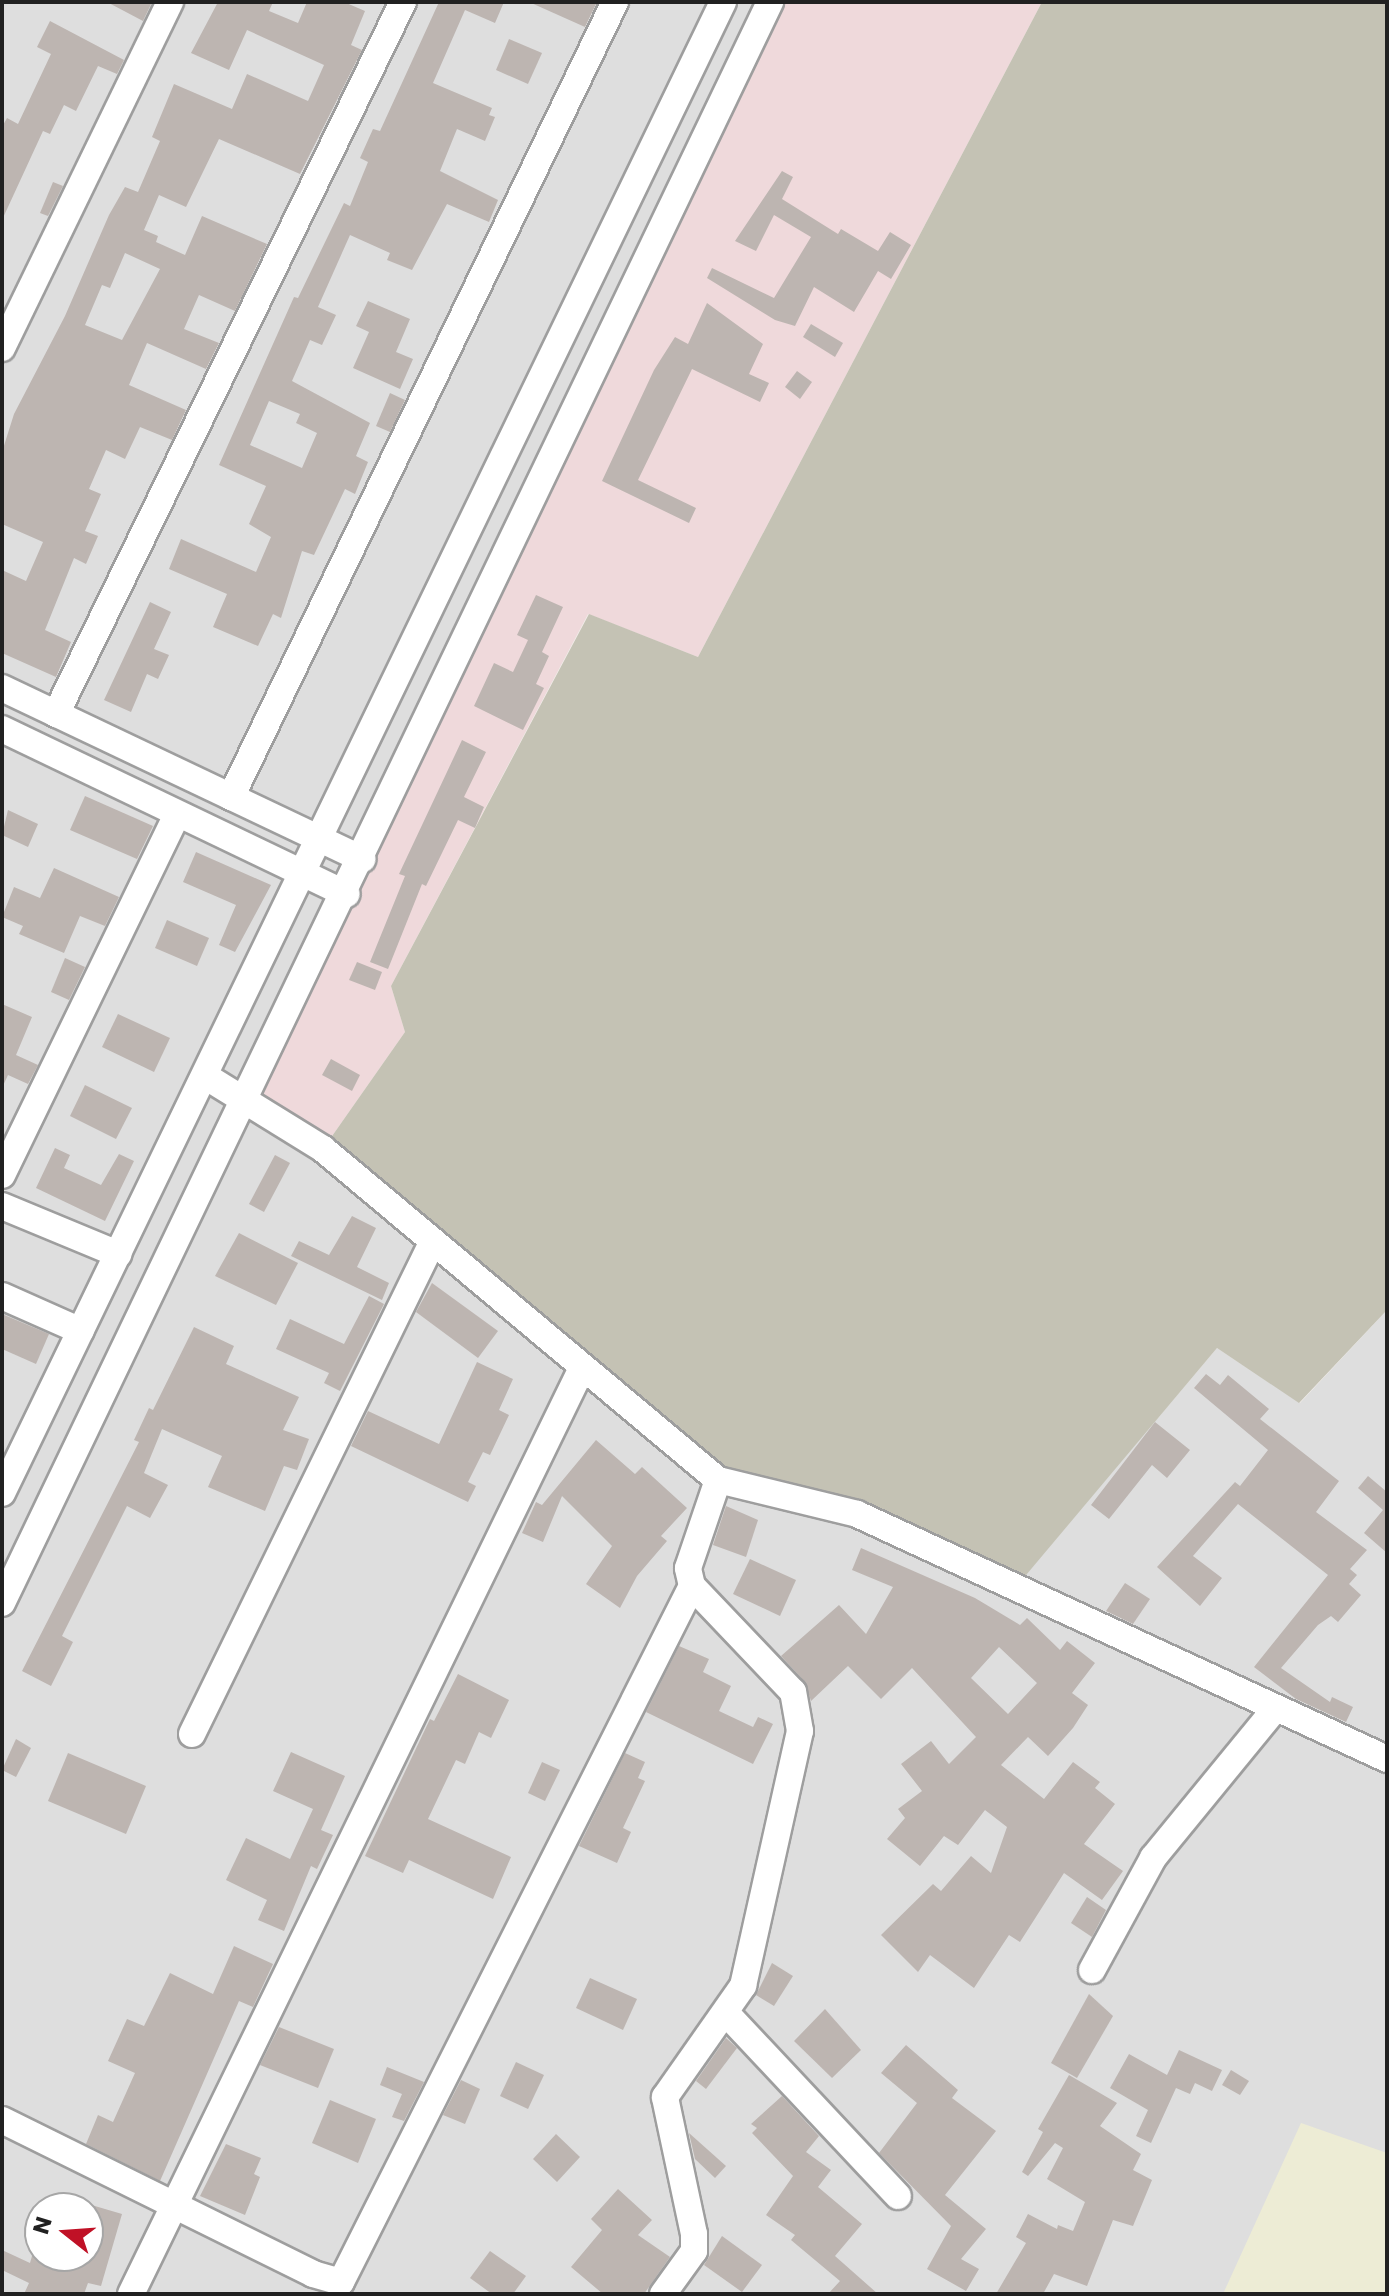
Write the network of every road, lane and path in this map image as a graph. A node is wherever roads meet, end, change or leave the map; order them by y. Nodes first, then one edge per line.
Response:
1 (170, 2) edge
2 (403, 2) edge
3 (615, 2) edge
4 (723, 2) edge
5 (770, 2) edge
6 (2, 348) edge
7 (2, 688) edge
8 (56, 714) junction
9 (2, 729) edge
10 (231, 797) junction
11 (177, 814) junction
12 (319, 840) junction
13 (362, 859) junction
14 (304, 872) junction
15 (346, 894) junction
16 (205, 1076) junction
17 (247, 1099) junction
18 (2, 1175) edge
19 (2, 1206) edge
20 (432, 1243) junction
21 (118, 1254) junction
22 (2, 1296) edge
23 (81, 1331) junction
24 (581, 1370) junction
25 (718, 1480) junction
26 (2, 1493) edge
27 (692, 1586) junction
28 (2, 1603) edge
29 (1274, 1710) junction
30 (192, 1734) dead end
31 (1387, 1759) edge
32 (1092, 1970) dead end
33 (726, 2013) junction
34 (4, 2125) edge
35 (898, 2196) dead end
36 (174, 2206) junction
37 (131, 2294) edge
38 (663, 2294) edge

1 - 6 street
2 - 8 street
3 - 10 street
4 - 12 street
5 - 13 street
7 - 8 street
8 - 10 street
9 - 11 street
10 - 12 street
11 - 14 street
11 - 18 street
12 - 13 street
12 - 14 street
13 - 15 street
14 - 15 street
14 - 16 street
15 - 17 street
16 - 17 street
16 - 21 street
17 - 20 street
17 - 28 street
19 - 21 street
20 - 24 street
20 - 30 street
21 - 23 street
22 - 23 street
23 - 26 street
24 - 25 street
24 - 36 street
25 - 27 street
25 - 29 street
27 - 33 street
27 - 36 street
29 - 31 street
29 - 32 street
33 - 35 street
33 - 38 street
34 - 36 street
36 - 37 street

